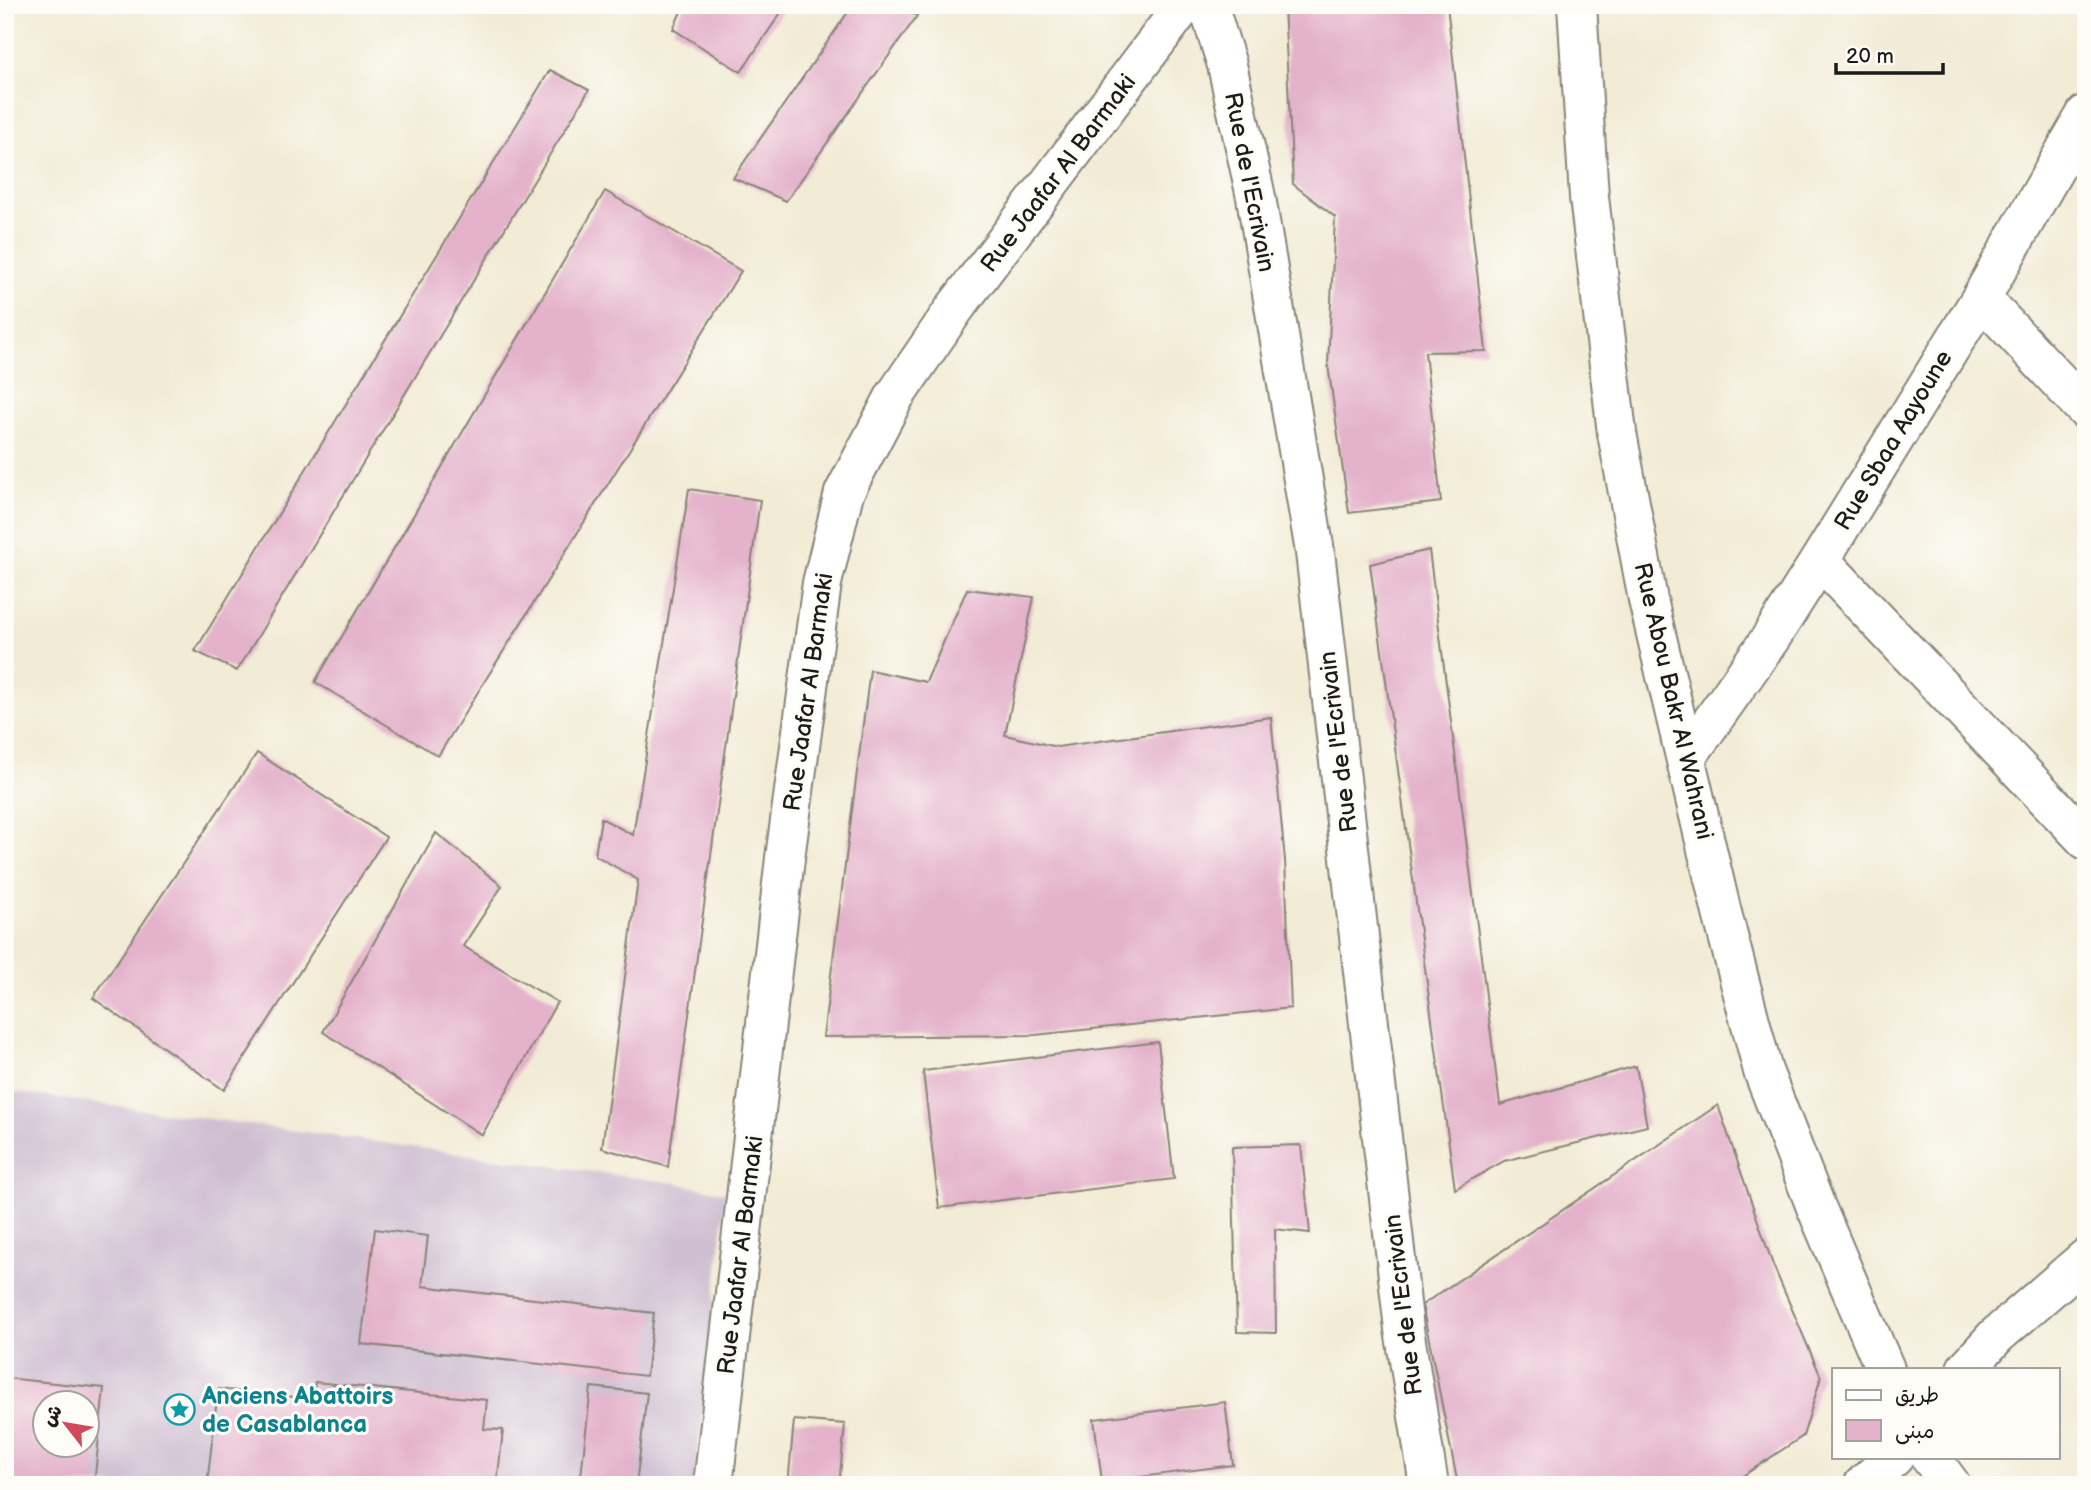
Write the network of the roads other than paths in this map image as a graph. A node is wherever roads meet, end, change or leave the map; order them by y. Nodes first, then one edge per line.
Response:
1 (1184, 5) edge
2 (1208, 5) edge
3 (1577, 5) edge
4 (2086, 114) edge
5 (1981, 298) junction
6 (2086, 410) edge
7 (1820, 560) junction
8 (1686, 758) junction
9 (2086, 840) edge
10 (2086, 1258) edge
11 (1885, 1368) edge
12 (1967, 1368) edge
13 (1893, 1458) edge
14 (1931, 1458) edge
15 (713, 1485) edge
16 (1429, 1485) edge
17 (1863, 1485) edge
18 (1951, 1485) edge

1 - 15 street, Rue Jaafar Al Barmaki
2 - 16 street, Rue de l'Ecrivain
3 - 8 street, Rue Abou Bakr Al Wahrani
4 - 5 street, Rue Sbaa Aayoune
5 - 6 street
5 - 7 street, Rue Sbaa Aayoune
7 - 8 street, Rue Sbaa Aayoune
7 - 9 street
8 - 11 street, Rue Abou Bakr Al Wahrani
10 - 12 street
13 - 17 street
14 - 18 street

